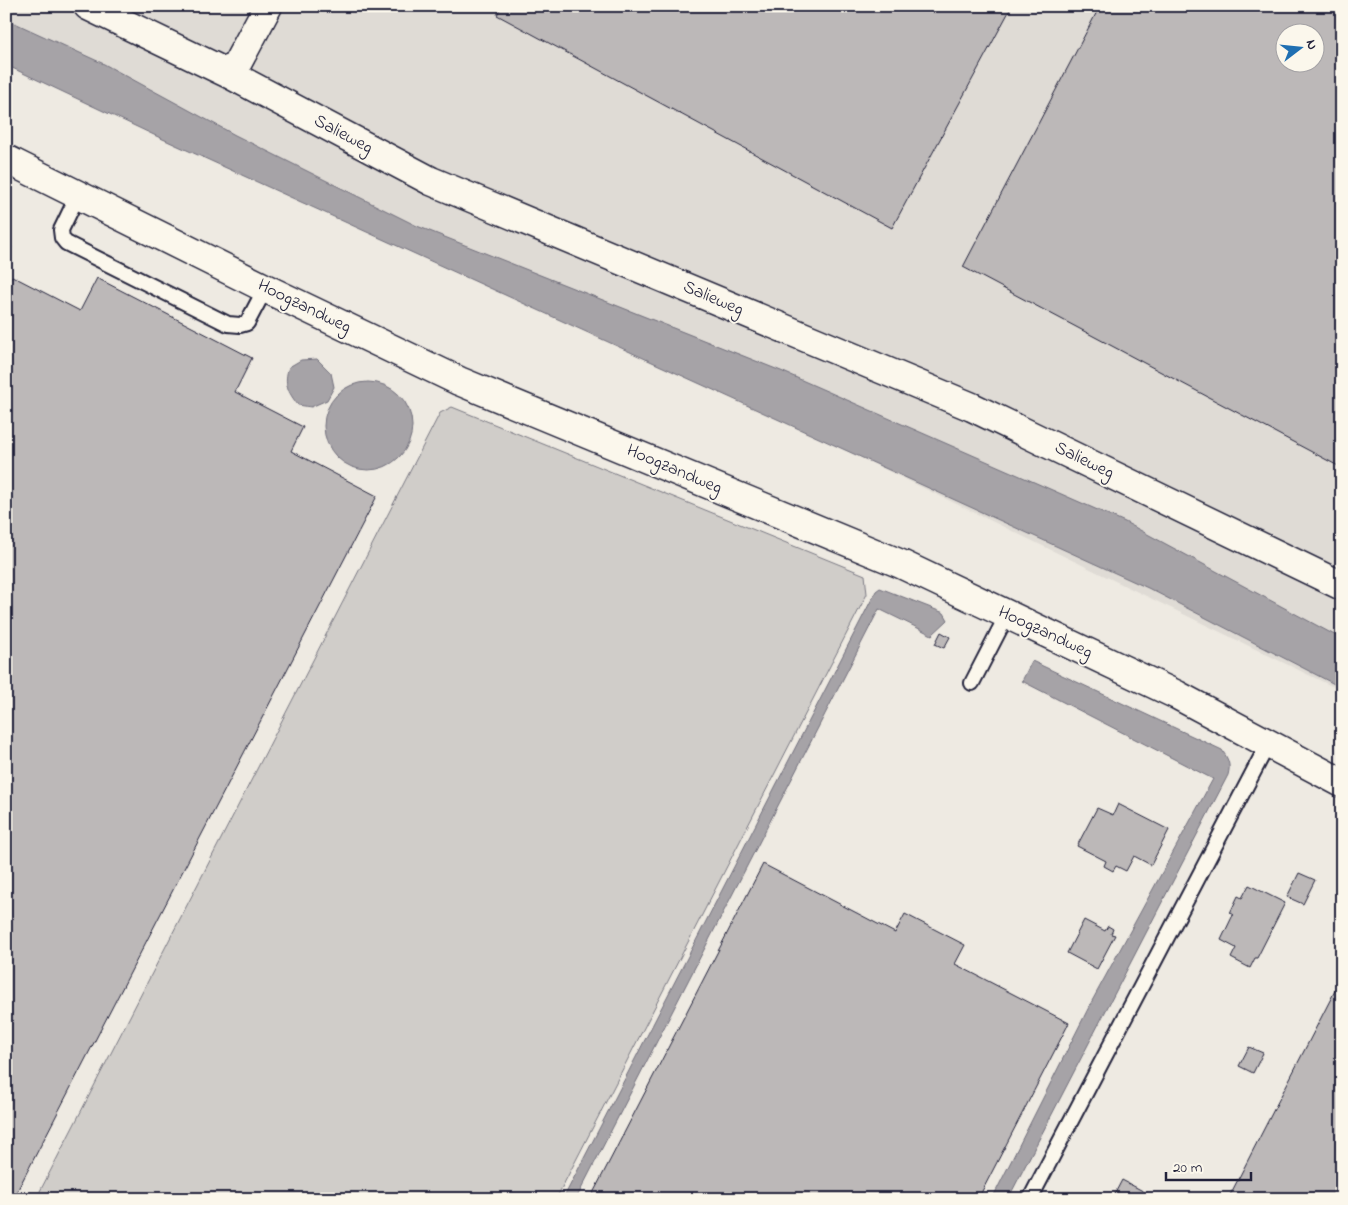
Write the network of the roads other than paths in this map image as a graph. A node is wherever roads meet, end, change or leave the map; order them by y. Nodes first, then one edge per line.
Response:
1 (88, 6) edge
2 (268, 6) edge
3 (231, 75) junction
4 (6, 159) edge
5 (78, 195) junction
6 (265, 289) junction
7 (1342, 586) edge
8 (1008, 615) junction
9 (972, 683) dead end
10 (1268, 744) junction
11 (1342, 783) edge
12 (1030, 1199) edge

1 - 3 street, Salieweg
2 - 3 street
3 - 7 street, Salieweg
4 - 5 street, Hoogzandweg
5 - 6 street, Hoogzandweg
5 - 6 lane
6 - 8 street, Hoogzandweg
8 - 9 lane
8 - 10 street, Hoogzandweg
10 - 11 street, Hoogzandweg
10 - 12 lane

